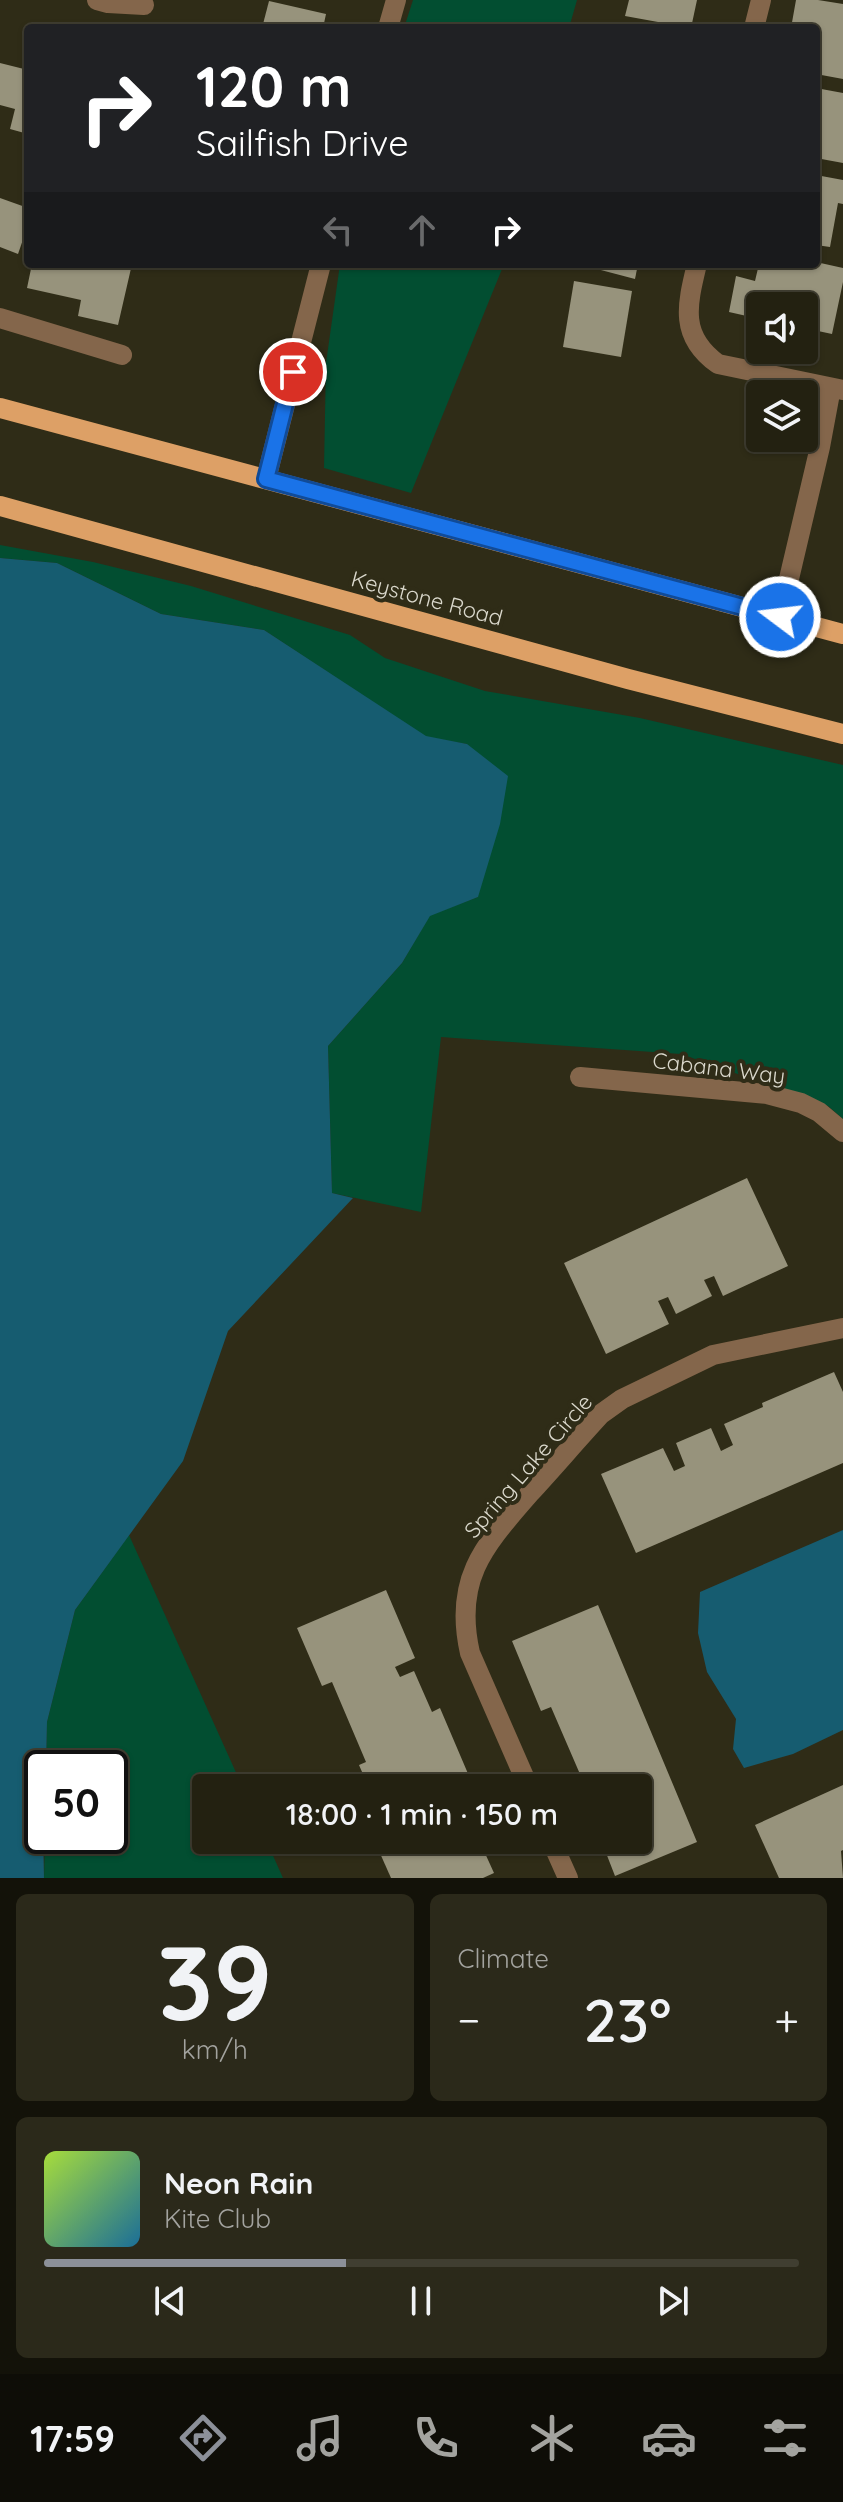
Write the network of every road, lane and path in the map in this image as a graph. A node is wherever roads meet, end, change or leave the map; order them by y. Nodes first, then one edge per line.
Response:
1 (97, 0) edge
2 (396, 0) edge
3 (761, 0) edge
4 (144, 5) dead end
5 (389, 24) edge
6 (755, 24) edge
7 (320, 268) edge
8 (696, 268) edge
9 (0, 318) edge
10 (122, 355) dead end
11 (837, 389) edge
12 (0, 408) edge
13 (266, 479) junction
14 (0, 506) edge
15 (780, 617) junction
16 (843, 634) edge
17 (843, 734) edge
18 (580, 1077) dead end
19 (843, 1132) edge
20 (843, 1328) edge
21 (523, 1774) edge
22 (557, 1854) edge
23 (568, 1878) edge

1 - 4 street
2 - 5 street
3 - 6 street
7 - 13 street
8 - 11 street
9 - 10 street
11 - 15 street
12 - 13 main road
13 - 15 main road
14 - 17 main road, Keystone Road
15 - 16 main road
18 - 19 street, Cabana Way
20 - 21 street, Spring Lake Circle
22 - 23 street

